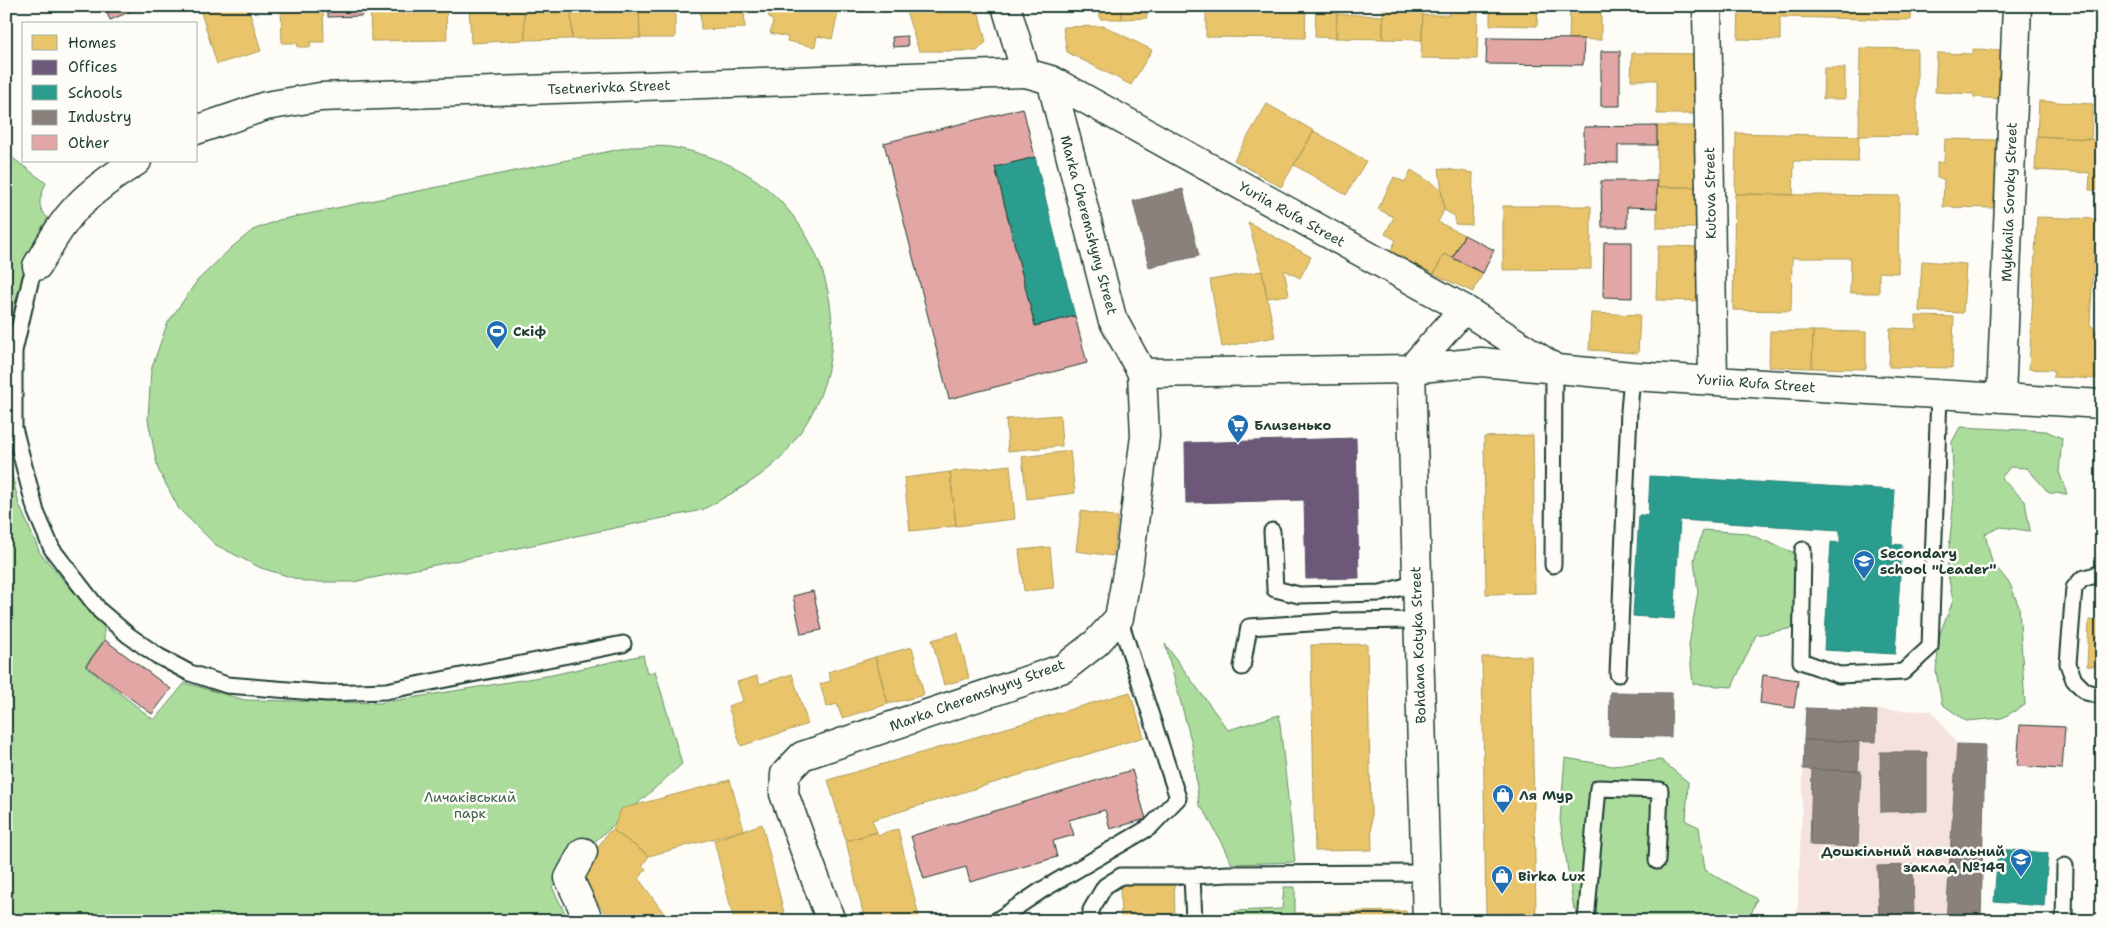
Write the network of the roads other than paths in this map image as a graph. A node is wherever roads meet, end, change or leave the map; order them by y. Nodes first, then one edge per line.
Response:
1 (1006, 6) edge
2 (1707, 6) edge
3 (2017, 6) edge
4 (1026, 73) junction
5 (1052, 80) junction
6 (198, 129) edge
7 (136, 162) edge
8 (37, 266) joint
9 (1464, 309) junction
10 (1554, 368) junction
11 (1411, 369) junction
12 (1142, 373) junction
13 (1632, 376) junction
14 (1713, 380) junction
15 (1939, 395) junction
16 (2001, 398) junction
17 (2102, 404) edge
18 (1272, 531) dead end
19 (1803, 550) dead end
20 (1553, 565) dead end
21 (2102, 573) edge
22 (1417, 583) junction
23 (1119, 618) junction
24 (1418, 620) junction
25 (623, 644) dead end
26 (1242, 667) dead end
27 (1618, 674) dead end
28 (2102, 696) edge
29 (583, 852) dead end
30 (1657, 861) dead end
31 (2065, 866) dead end
32 (1425, 873) junction
33 (1192, 876) junction
34 (589, 921) edge
35 (831, 921) edge
36 (998, 921) edge
37 (1091, 921) edge
38 (1194, 921) edge
39 (1427, 921) edge
40 (1586, 921) edge
41 (2064, 921) edge

1 - 4 street
2 - 14 street, Kutova Street
3 - 16 street, Mykhaila Soroky Street
4 - 5 street
4 - 6 street, Tsetnerivka Street
5 - 9 street, Yuriia Rufa Street
5 - 12 street, Marka Cheremshyny Street
7 - 8 street
8 - 25 lane
9 - 10 street, Yuriia Rufa Street
9 - 11 street
10 - 11 street, Yuriia Rufa Street
10 - 13 street, Yuriia Rufa Street
10 - 20 lane
11 - 12 street, Yuriia Rufa Street
11 - 22 street, Bohdana Kotyka Street
12 - 23 street, Marka Cheremshyny Street
13 - 14 street, Yuriia Rufa Street
13 - 27 lane
14 - 15 street, Yuriia Rufa Street
15 - 16 street, Yuriia Rufa Street
15 - 19 lane
16 - 17 street, Yuriia Rufa Street
18 - 22 lane
21 - 28 lane
22 - 24 street, Bohdana Kotyka Street
23 - 35 street, Marka Cheremshyny Street
23 - 36 lane
24 - 26 lane
24 - 32 street, Bohdana Kotyka Street
29 - 34 street
30 - 40 lane
31 - 41 lane
32 - 33 lane
32 - 39 street, Bohdana Kotyka Street
33 - 37 lane
33 - 38 lane

